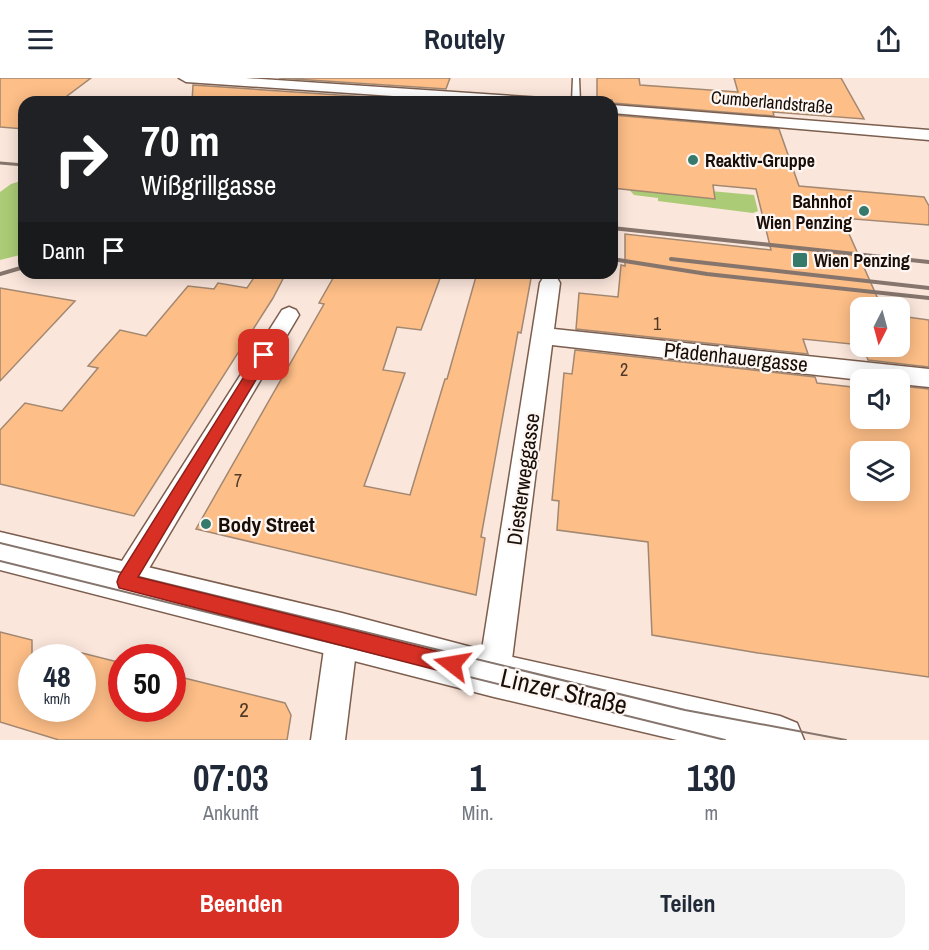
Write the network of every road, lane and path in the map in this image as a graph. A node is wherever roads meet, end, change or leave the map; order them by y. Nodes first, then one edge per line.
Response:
1 (186, 78) edge
2 (576, 78) edge
3 (454, 96) edge
4 (574, 96) edge
5 (618, 109) edge
6 (929, 135) edge
7 (550, 283) dead end
8 (289, 315) dead end
9 (543, 336) junction
10 (929, 378) edge
11 (0, 551) edge
12 (125, 582) junction
13 (342, 635) junction
14 (494, 675) junction
15 (328, 740) edge
16 (780, 740) edge

1 - 3 street
2 - 4 lane
5 - 6 street, Cumberlandstraße
7 - 9 street, Diesterweggasse
8 - 12 street
9 - 10 street, Pfadenhauergasse
9 - 14 street, Diesterweggasse
11 - 12 main road, Linzer Straße
12 - 13 main road, Linzer Straße
13 - 14 main road, Linzer Straße
13 - 15 street
14 - 16 main road, Linzer Straße

